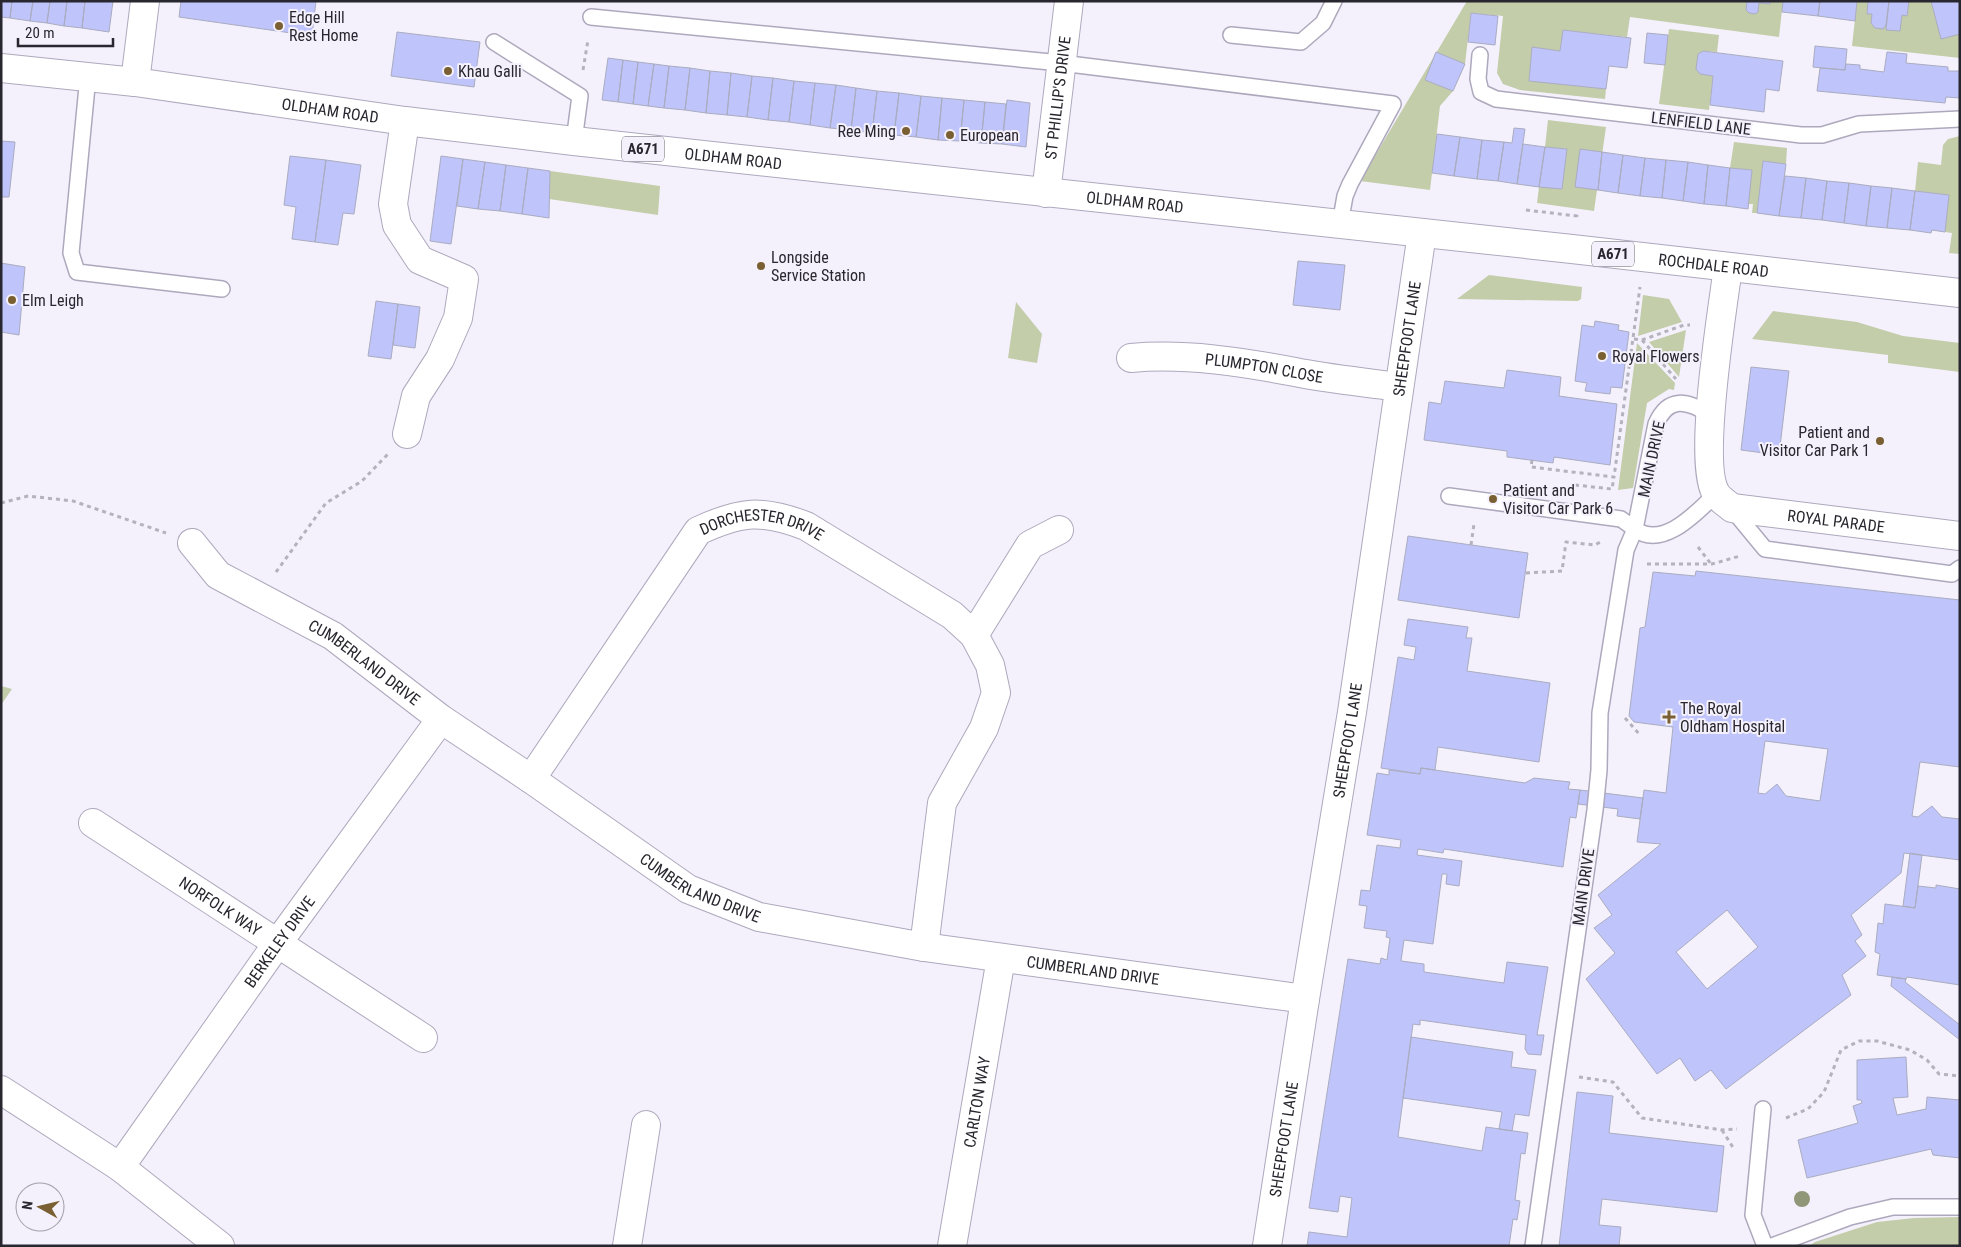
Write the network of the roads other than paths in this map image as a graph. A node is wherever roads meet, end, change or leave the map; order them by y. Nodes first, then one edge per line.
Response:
1 (146, 1) edge
2 (1068, 1) edge
3 (1334, 1) edge
4 (590, 17) road end
5 (1231, 35) dead end
6 (494, 42) dead end
7 (1480, 55) dead end
8 (1061, 63) junction
9 (1, 68) edge
10 (88, 76) junction
11 (135, 82) junction
12 (1960, 119) edge
13 (405, 122) junction
14 (574, 141) junction
15 (1046, 193) junction
16 (1287, 218) joint
17 (1340, 224) junction
18 (1422, 233) junction
19 (1728, 267) junction
20 (222, 289) dead end
21 (1960, 293) edge
22 (1131, 358) dead end
23 (1398, 387) junction
24 (1710, 415) junction
25 (407, 434) road end
26 (1449, 496) dead end
27 (1724, 501) junction
28 (1635, 529) junction
29 (1059, 530) dead end
30 (1960, 536) edge
31 (192, 542) road end
32 (1960, 568) edge
33 (974, 635) junction
34 (441, 719) junction
35 (531, 779) junction
36 (93, 824) dead end
37 (277, 944) junction
38 (924, 947) junction
39 (1002, 958) junction
40 (1305, 999) junction
41 (423, 1038) dead end
42 (1, 1090) edge
43 (1763, 1109) dead end
44 (646, 1125) dead end
45 (120, 1167) junction
46 (1960, 1207) edge
47 (220, 1246) edge
48 (627, 1246) edge
49 (952, 1246) edge
50 (1267, 1246) edge
51 (1533, 1246) edge
52 (1764, 1246) edge
53 (1772, 1246) edge

1 - 11 street
2 - 8 street, ST PHILLIP'S DRIVE
3 - 5 lane
4 - 8 lane
6 - 14 lane
7 - 12 lane, LENFIELD LANE
8 - 15 street, ST PHILLIP'S DRIVE
8 - 17 lane
9 - 10 street, OLDHAM ROAD / A671
10 - 11 street, OLDHAM ROAD / A671
10 - 20 lane
11 - 13 street, OLDHAM ROAD / A671
13 - 14 street, OLDHAM ROAD / A671
13 - 25 street
14 - 15 street, OLDHAM ROAD / A671
15 - 16 street, OLDHAM ROAD / A671
16 - 17 street, ROCHDALE ROAD / A671
17 - 18 street, ROCHDALE ROAD / A671
18 - 19 street, ROCHDALE ROAD / A671
18 - 23 street, SHEEPFOOT LANE
19 - 21 street, ROCHDALE ROAD / A671
19 - 24 street
22 - 23 street, PLUMPTON CLOSE
23 - 40 street, SHEEPFOOT LANE
24 - 27 street
24 - 28 lane, MAIN DRIVE
26 - 28 lane
27 - 28 lane
27 - 30 street, ROYAL PARADE
27 - 32 lane
28 - 51 lane, MAIN DRIVE
29 - 33 street
31 - 34 street, CUMBERLAND DRIVE
33 - 35 street, DORCHESTER DRIVE
33 - 38 street, DORCHESTER DRIVE
34 - 35 street, CUMBERLAND DRIVE
34 - 37 street, BERKELEY DRIVE
35 - 38 street, CUMBERLAND DRIVE
36 - 37 street, NORFOLK WAY
37 - 41 street, NORFOLK WAY
37 - 45 street, BERKELEY DRIVE
38 - 39 street, CUMBERLAND DRIVE
39 - 40 street, CUMBERLAND DRIVE
39 - 49 street, CARLTON WAY
40 - 50 street, SHEEPFOOT LANE
42 - 45 street
43 - 52 lane
44 - 48 street
45 - 47 street
46 - 53 lane

